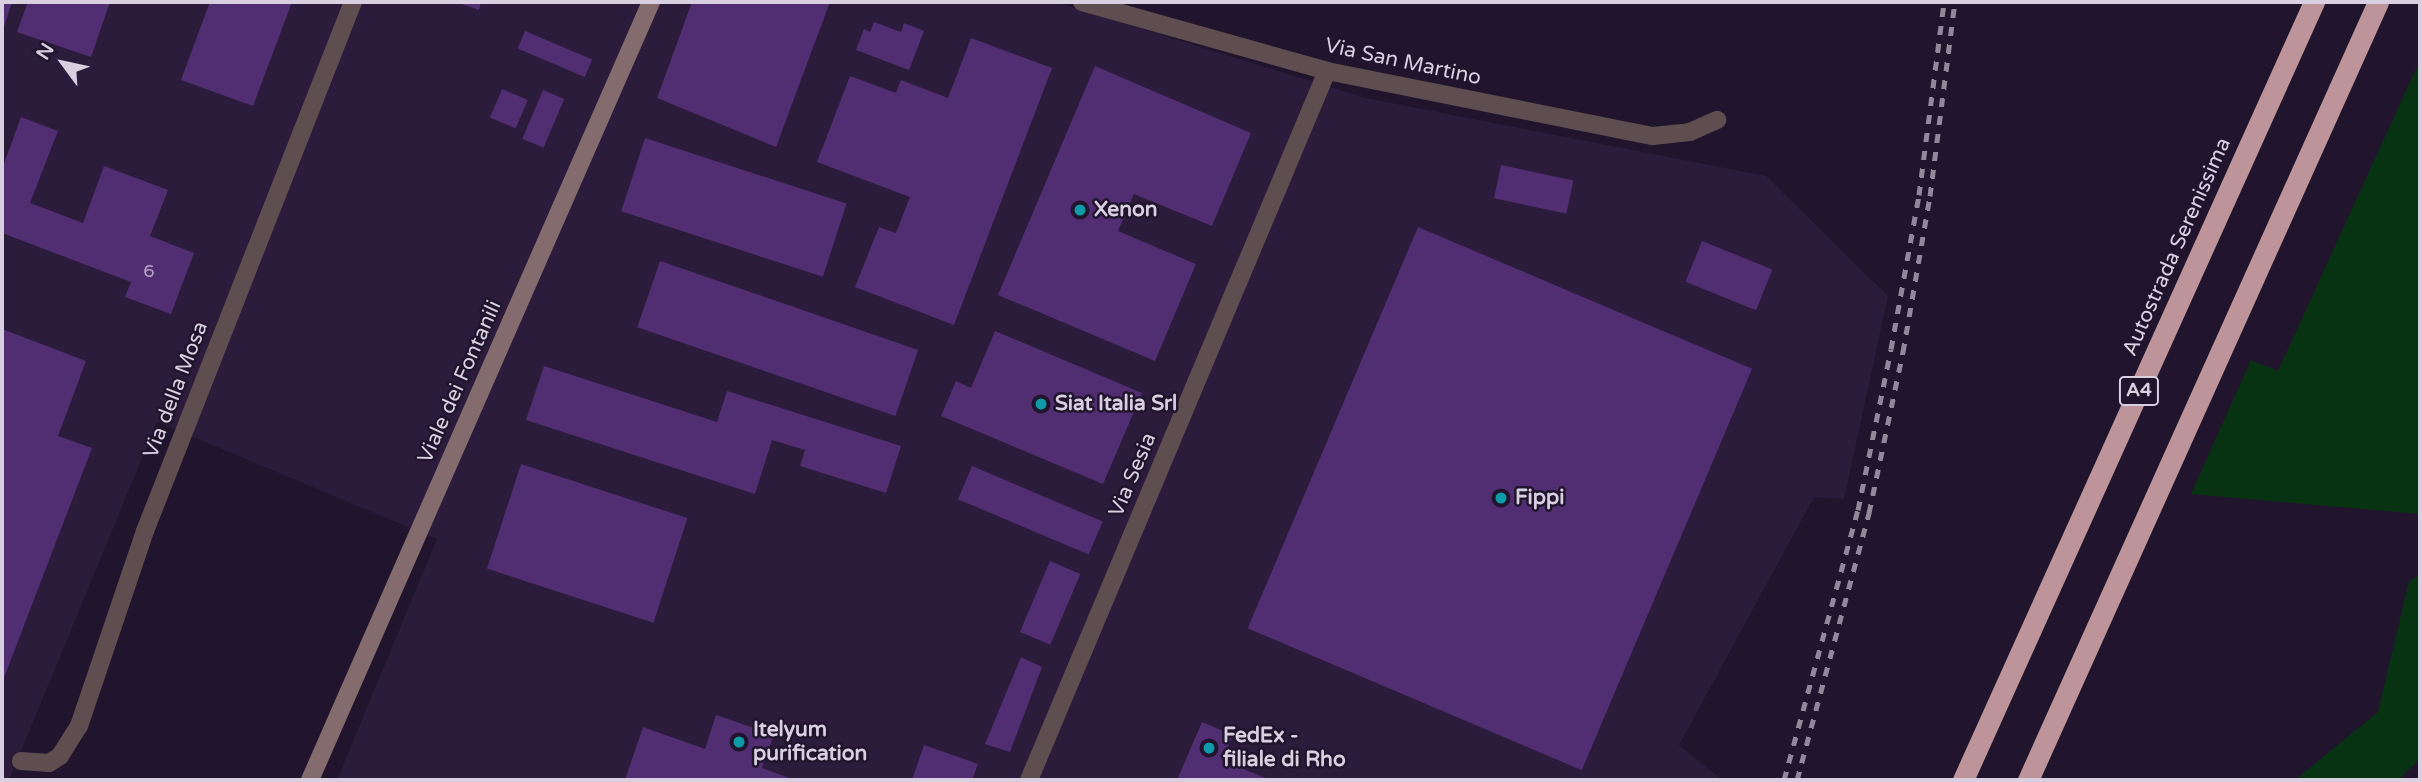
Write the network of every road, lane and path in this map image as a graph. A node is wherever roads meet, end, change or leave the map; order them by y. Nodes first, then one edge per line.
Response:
1 (353, 2) edge
2 (651, 2) edge
3 (1082, 2) edge
4 (2314, 2) edge
5 (2378, 2) edge
6 (1327, 71) junction
7 (1717, 120) dead end
8 (21, 761) dead end
9 (310, 780) edge
10 (1029, 780) edge
11 (1963, 780) edge
12 (2028, 780) edge

1 - 8 street, Via della Mosa
2 - 9 main road, Viale dei Fontanili
3 - 6 street, Via San Martino
4 - 11 highway, Autostrada Serenissima / A4
5 - 12 highway
6 - 7 street, Via San Martino
6 - 10 street, Via Sesia

